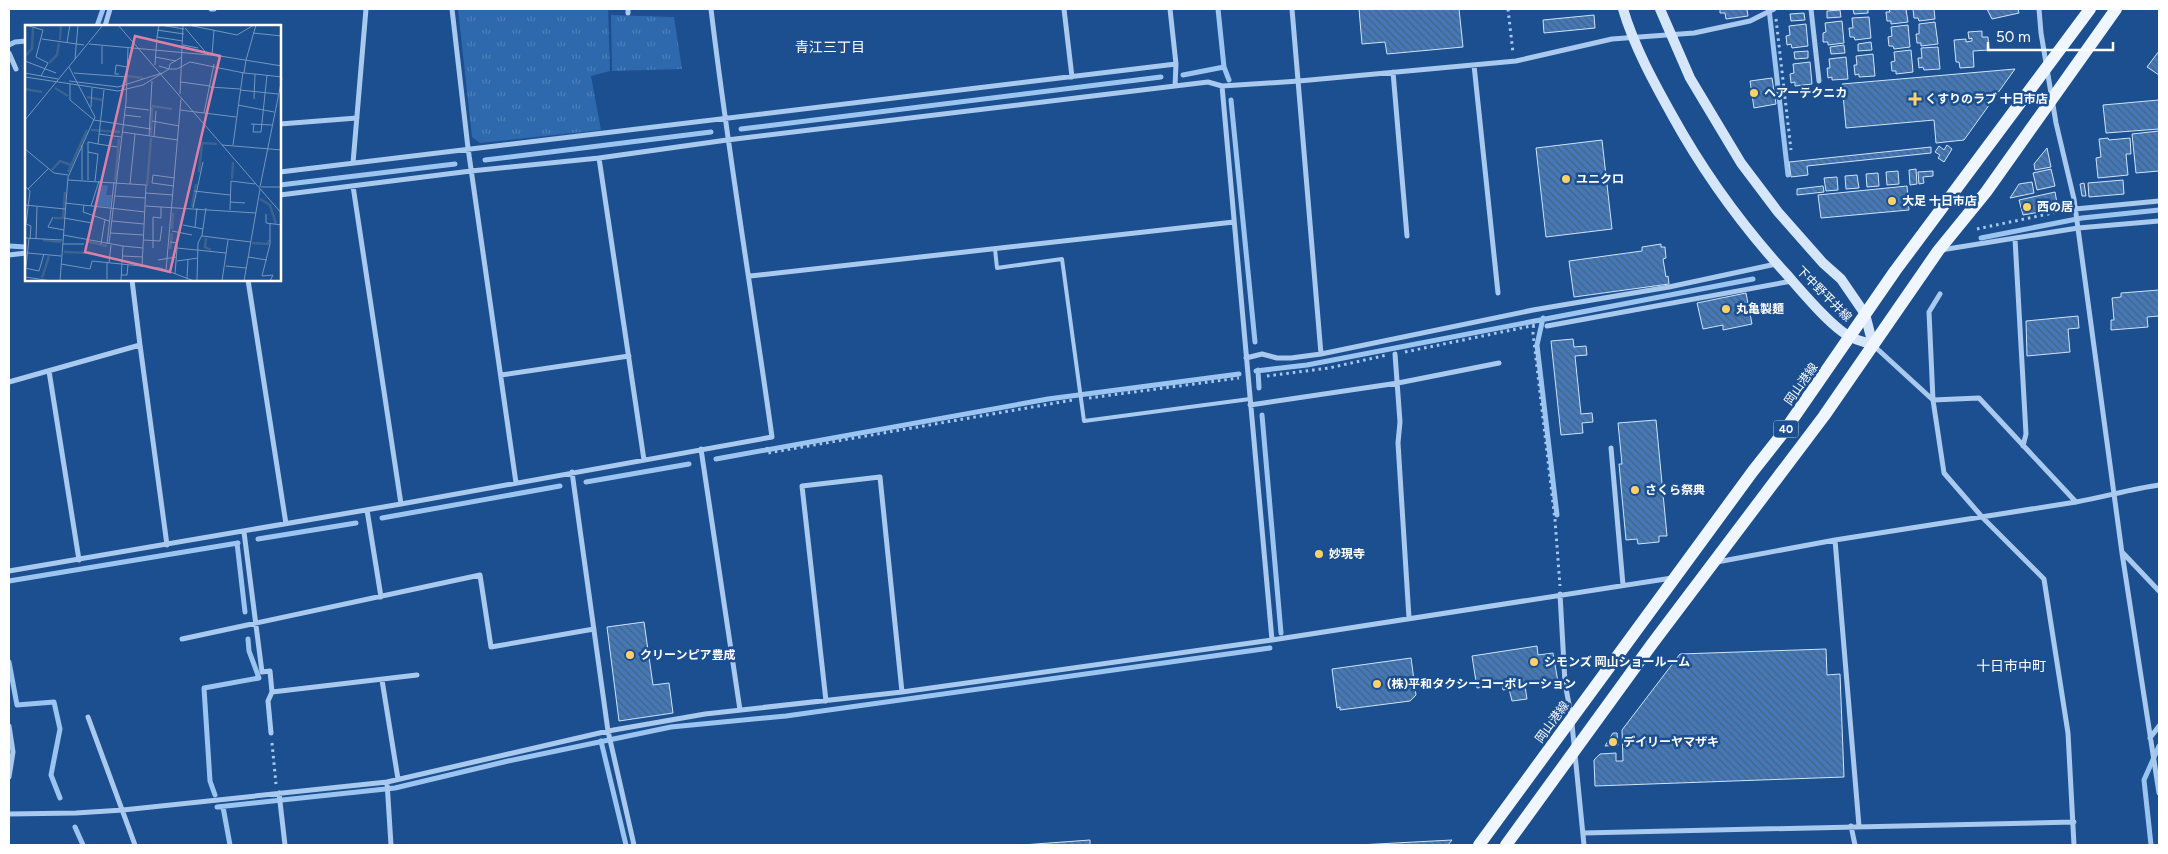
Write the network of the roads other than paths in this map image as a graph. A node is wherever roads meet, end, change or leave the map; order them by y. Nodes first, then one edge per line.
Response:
1 (110, 9) edge
2 (366, 9) edge
3 (452, 9) edge
4 (711, 9) edge
5 (1064, 9) edge
6 (1170, 9) edge
7 (1292, 9) edge
8 (1623, 9) edge
9 (1660, 9) edge
10 (1774, 9) edge
11 (1811, 9) edge
12 (2040, 9) edge
13 (2090, 9) edge
14 (2116, 9) edge
15 (1765, 12) edge
16 (105, 25) edge
17 (1671, 35) junction
18 (1633, 37) junction
19 (9, 53) edge
20 (1176, 64) junction
21 (1474, 65) junction
22 (2046, 67) junction
23 (16, 69) dead end
24 (1393, 72) junction
25 (1072, 77) junction
26 (1299, 81) junction
27 (1819, 81) dead end
28 (1175, 86) junction
29 (1222, 86) junction
30 (2052, 97) junction
31 (356, 118) junction
32 (724, 120) junction
33 (281, 124) edge
34 (727, 140) junction
35 (468, 148) junction
36 (599, 158) junction
37 (353, 163) junction
38 (471, 171) junction
39 (281, 172) edge
40 (353, 186) junction
41 (281, 195) edge
42 (2159, 202) edge
43 (2075, 210) junction
44 (2159, 221) edge
45 (1234, 222) junction
46 (2077, 227) junction
47 (1407, 236) dead end
48 (2015, 239) junction
49 (995, 249) junction
50 (1938, 251) junction
51 (25, 254) edge
52 (9, 255) edge
53 (1776, 264) junction
54 (750, 276) junction
55 (132, 281) edge
56 (248, 281) edge
57 (1792, 281) junction
58 (1498, 293) dead end
59 (1940, 294) dead end
60 (1865, 314) junction
61 (1547, 326) dead end
62 (1850, 337) junction
63 (140, 345) junction
64 (1873, 345) junction
65 (1320, 354) junction
66 (1395, 354) road end
67 (630, 356) junction
68 (1246, 358) junction
69 (1499, 363) dead end
70 (49, 371) junction
71 (501, 375) junction
72 (9, 382) edge
73 (1398, 383) junction
74 (1932, 400) junction
75 (1250, 402) junction
76 (2023, 446) junction
77 (1612, 448) dead end
78 (700, 450) junction
79 (644, 460) junction
80 (572, 472) junction
81 (516, 484) junction
82 (2159, 485) edge
83 (2114, 494) junction
84 (2076, 502) junction
85 (401, 504) junction
86 (367, 510) junction
87 (1983, 518) junction
88 (286, 524) junction
89 (244, 532) junction
90 (1835, 540) junction
91 (167, 545) junction
92 (2122, 553) junction
93 (79, 560) junction
94 (1713, 563) junction
95 (9, 571) edge
96 (1675, 578) junction
97 (1623, 585) junction
98 (2159, 591) edge
99 (1560, 594) junction
100 (382, 597) junction
101 (1409, 618) junction
102 (256, 624) junction
103 (594, 629) junction
104 (182, 639) dead end
105 (1272, 640) junction
106 (417, 675) dead end
107 (382, 680) junction
108 (272, 692) junction
109 (902, 692) junction
110 (826, 701) junction
111 (740, 710) junction
112 (88, 717) dead end
113 (1571, 718) junction
114 (9, 726) edge
115 (2159, 726) edge
116 (271, 732) road end
117 (609, 737) junction
118 (2150, 738) junction
119 (1575, 752) junction
120 (9, 777) edge
121 (398, 779) junction
122 (2158, 782) edge
123 (387, 786) junction
124 (2159, 793) edge
125 (279, 797) junction
126 (123, 810) junction
127 (9, 814) edge
128 (2074, 822) junction
129 (1851, 826) junction
130 (1859, 826) junction
131 (1583, 833) junction
132 (135, 845) edge
133 (285, 845) edge
134 (391, 845) edge
135 (634, 845) edge
136 (1479, 845) edge
137 (1506, 845) edge
138 (1584, 845) edge
139 (1855, 845) edge
140 (2074, 845) edge

1 - 16 street
2 - 31 street
3 - 35 street
4 - 32 street
5 - 25 street
6 - 20 street
7 - 26 street
8 - 18 street, 下中野平井線
9 - 17 street, 下中野平井線
10 - 15 street
11 - 27 street
12 - 22 street
13 - 22 main road, 岡山港線 / 40
14 - 30 main road, 40
15 - 17 street
17 - 18 street
17 - 60 street, 下中野平井線
18 - 21 street
18 - 53 street, 下中野平井線
19 - 23 street
20 - 25 street
20 - 28 street
21 - 24 street
21 - 58 street
22 - 30 street
22 - 60 main road, 岡山港線 / 40
24 - 26 street
24 - 47 street
25 - 32 street
26 - 29 street
26 - 65 street
28 - 29 street
28 - 34 street
29 - 45 street
30 - 43 street
30 - 50 main road, 40
31 - 33 street
31 - 37 street
32 - 34 street
32 - 35 street
34 - 36 street
34 - 54 street
35 - 37 street
35 - 38 street
36 - 38 street
36 - 67 street
37 - 39 street
38 - 40 street
38 - 71 street
40 - 41 street
40 - 85 street
42 - 43 street
43 - 46 street
44 - 46 street
45 - 49 street
45 - 68 street
46 - 48 street
46 - 83 street
48 - 50 street
48 - 76 street
49 - 54 street
49 - 75 lane
50 - 64 main road, 40
51 - 52 street
53 - 57 street, 下中野平井線
53 - 65 street
54 - 78 street
55 - 63 street
56 - 88 street
57 - 61 street
57 - 62 street, 下中野平井線
59 - 74 street
60 - 62 main road, 岡山港線 / 40
60 - 64 street, 下中野平井線
62 - 64 street, 下中野平井線
62 - 96 main road, 岡山港線 / 40
63 - 70 street
63 - 91 street
64 - 74 street
64 - 94 main road, 40
65 - 68 street
66 - 73 street
67 - 71 street
67 - 79 street
68 - 75 street
69 - 73 street
70 - 72 street
70 - 93 street
71 - 81 street
73 - 75 street
73 - 101 street
74 - 76 street
74 - 87 street
75 - 105 street
76 - 84 street
77 - 97 street
78 - 79 street
78 - 111 street
79 - 80 street
80 - 81 street
80 - 103 street
81 - 85 street
82 - 83 street
83 - 84 street
83 - 92 street
84 - 87 street
85 - 86 street
86 - 88 street
86 - 100 street
87 - 90 street
87 - 128 street
88 - 89 street
89 - 91 street
89 - 102 street
90 - 94 street
90 - 130 street
91 - 93 street
92 - 98 street
92 - 118 street
93 - 95 street
94 - 119 main road, 40
96 - 97 street
96 - 113 main road, 岡山港線 / 40
97 - 99 street
99 - 101 street
99 - 113 street
100 - 102 street
100 - 103 street
101 - 105 street
102 - 104 street
102 - 108 street
103 - 117 street
105 - 109 street
106 - 107 street
107 - 108 street
107 - 121 street
108 - 116 street
109 - 110 street
109 - 110 street
110 - 111 street
111 - 117 street
112 - 126 street
113 - 119 street
113 - 136 main road, 岡山港線 / 40
114 - 120 street
115 - 118 street
117 - 121 street
117 - 135 street
118 - 122 street
119 - 131 street
119 - 137 main road, 40
121 - 123 street
122 - 124 street
123 - 125 street
123 - 134 street
125 - 126 street
125 - 133 street
126 - 127 street
126 - 132 street
128 - 130 street
128 - 140 street
129 - 130 street
129 - 131 street
129 - 139 street
131 - 138 street

